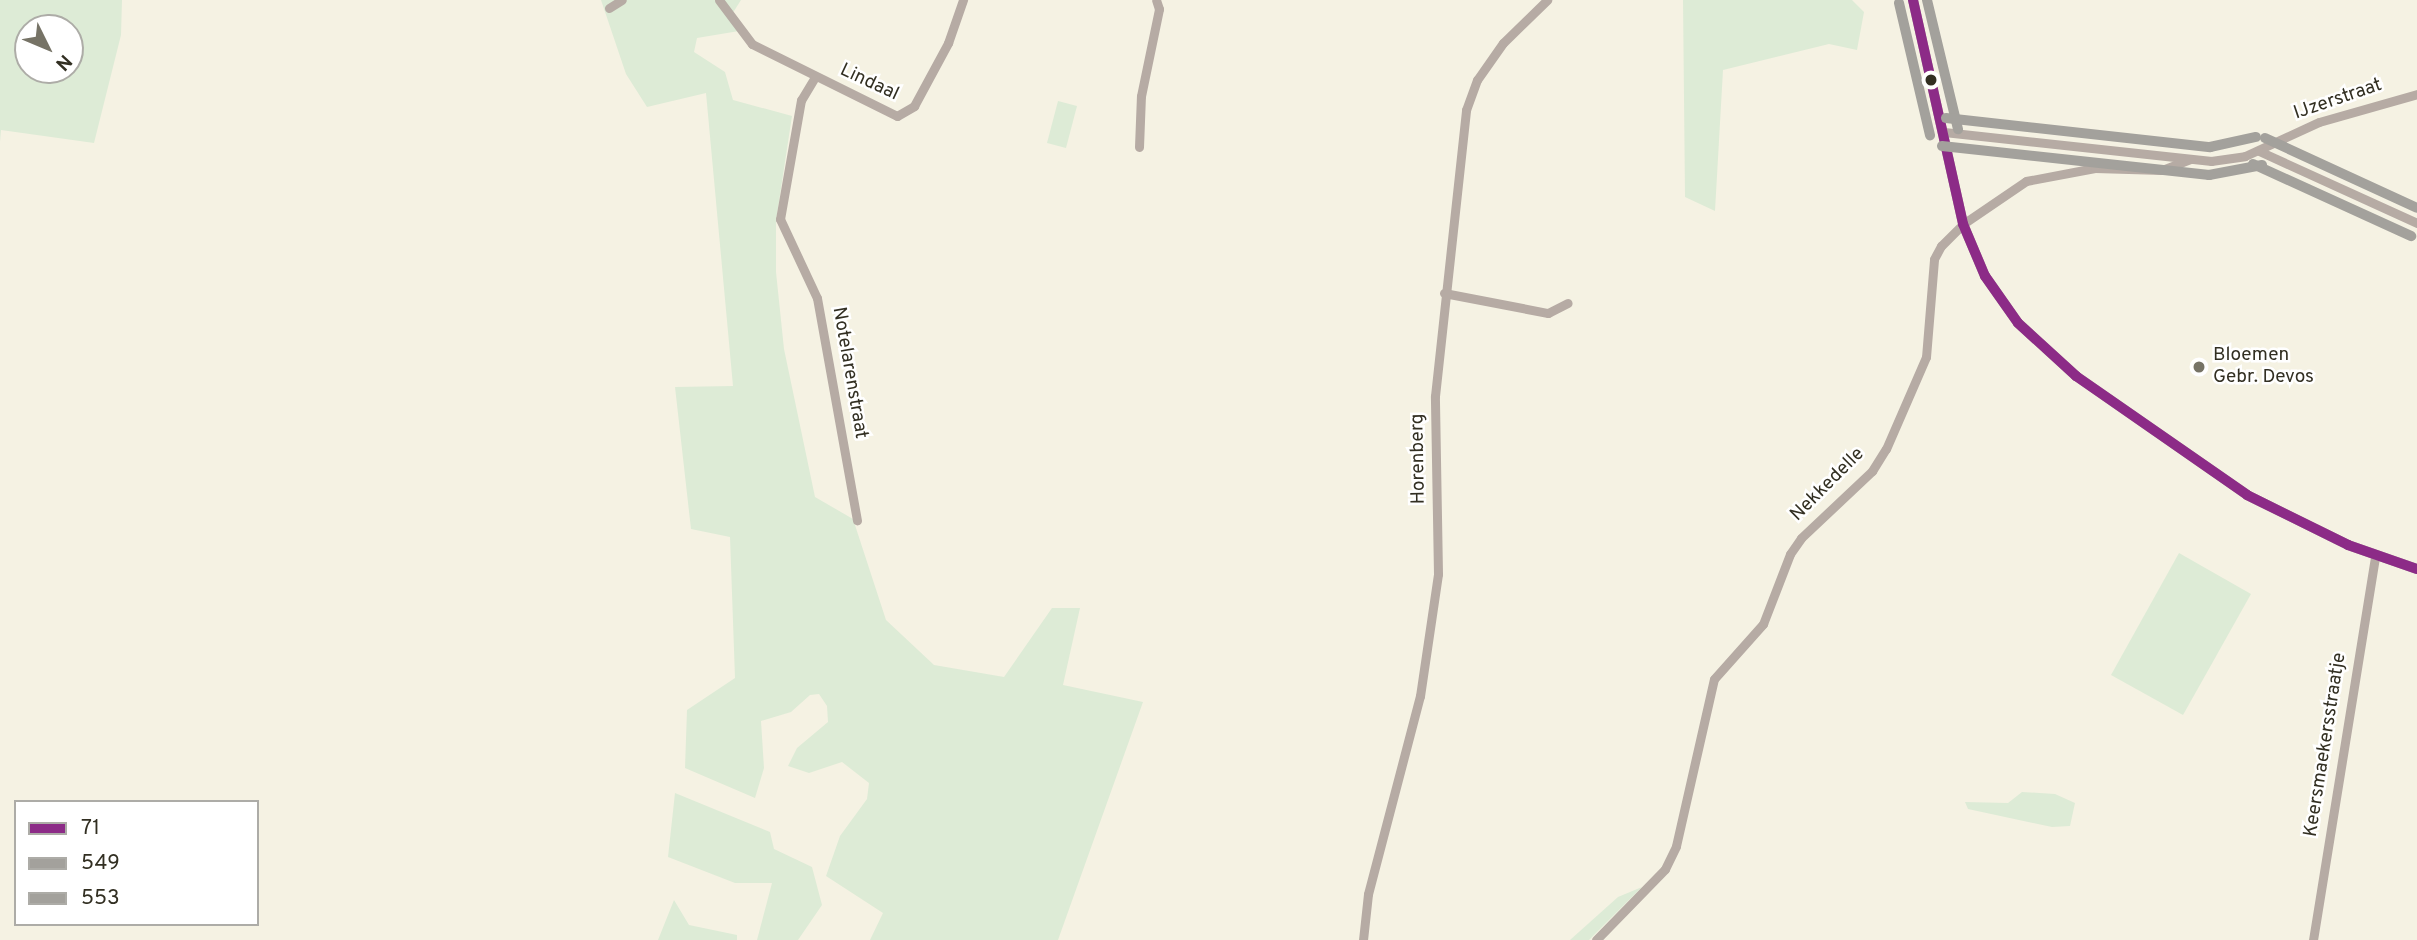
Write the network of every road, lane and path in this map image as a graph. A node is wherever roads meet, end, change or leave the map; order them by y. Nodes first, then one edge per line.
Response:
1 (622, 0) edge
2 (719, 0) edge
3 (963, 0) edge
4 (1156, 0) edge
5 (1547, 0) edge
6 (1913, 0) edge
7 (609, 8) dead end
8 (815, 77) junction
9 (2417, 94) edge
10 (1944, 132) junction
11 (1139, 147) dead end
12 (2259, 151) junction
13 (2190, 159) junction
14 (2417, 223) edge
15 (1963, 224) junction
16 (1444, 293) junction
17 (1568, 303) dead end
18 (858, 520) dead end
19 (2375, 556) junction
20 (2417, 569) edge
21 (1363, 940) edge
22 (1596, 940) edge
23 (2312, 940) edge

1 - 7 street
2 - 8 street, Lindaal
3 - 8 street, Lindaal
4 - 11 street
5 - 16 street, Horenberg
6 - 10 street
8 - 18 street, Notelarenstraat
9 - 12 street, IJzerstraat
10 - 13 street
10 - 15 street
12 - 13 street, IJzerstraat
12 - 14 street
13 - 15 street, Nekkedelle
15 - 19 street
15 - 22 street, Nekkedelle
16 - 17 street
16 - 21 street, Horenberg
19 - 20 street
19 - 23 street, Keersmaekersstraatje

